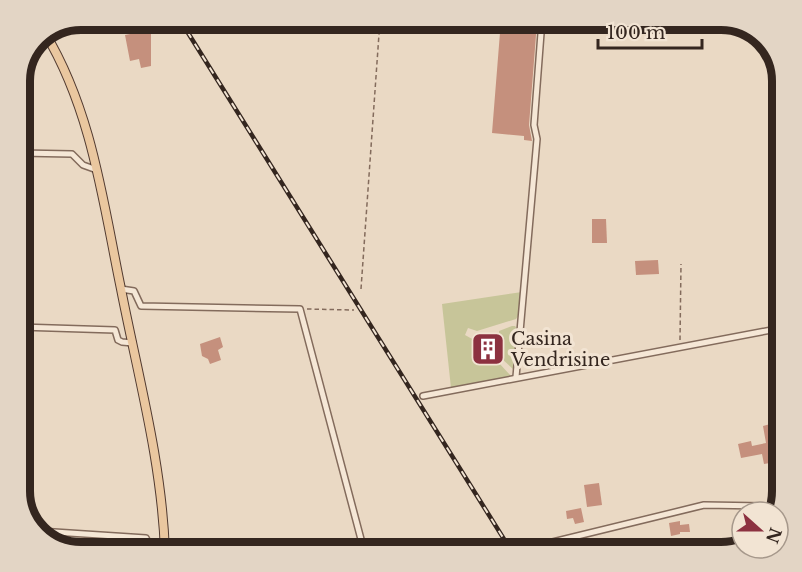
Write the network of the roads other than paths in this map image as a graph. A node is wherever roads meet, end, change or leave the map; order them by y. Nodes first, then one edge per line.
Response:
1 (541, 30) edge
2 (49, 42) edge
3 (30, 153) edge
4 (99, 171) junction
5 (121, 289) junction
6 (30, 327) edge
7 (772, 330) edge
8 (133, 343) junction
9 (516, 377) junction
10 (423, 396) dead end
11 (730, 505) edge
12 (51, 532) edge
13 (148, 542) edge
14 (164, 542) edge
15 (362, 542) edge
16 (553, 542) edge

1 - 9 street
2 - 4 main road
3 - 4 street
4 - 5 main road
5 - 8 main road
5 - 15 street
6 - 8 street
7 - 9 street
8 - 14 main road
9 - 10 street
11 - 16 street
12 - 13 street

